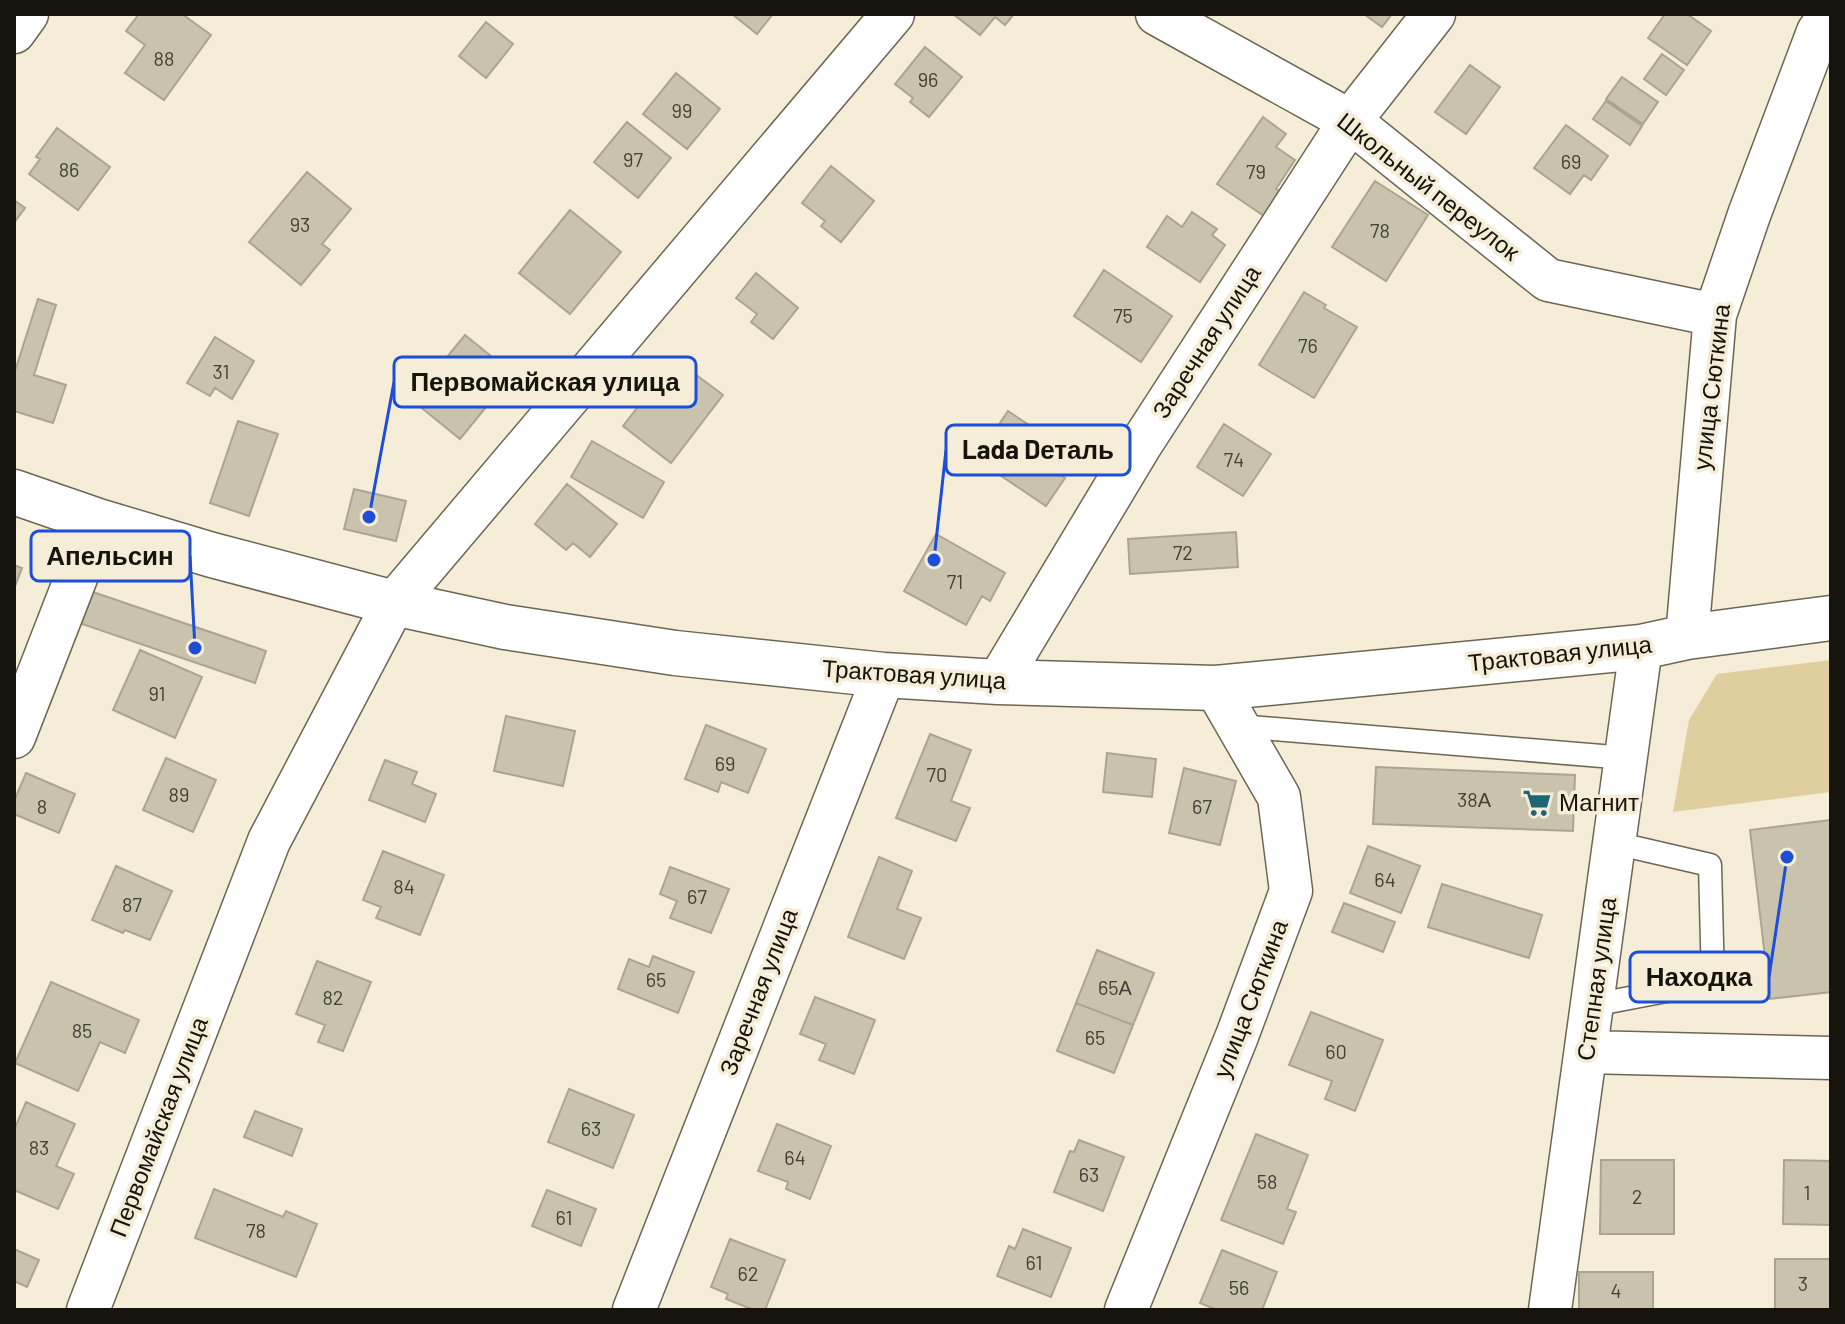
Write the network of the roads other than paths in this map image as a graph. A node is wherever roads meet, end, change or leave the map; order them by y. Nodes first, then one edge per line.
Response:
1 (27, 14) edge
2 (893, 14) edge
3 (1157, 14) edge
4 (1434, 14) edge
5 (1831, 14) edge
6 (14, 32) edge
7 (1350, 121) junction
8 (1715, 315) junction
9 (14, 492) edge
10 (98, 521) junction
11 (394, 603) junction
12 (1831, 618) edge
13 (1687, 637) junction
14 (1641, 647) junction
15 (884, 675) junction
16 (998, 682) junction
17 (1216, 688) junction
18 (1238, 726) junction
19 (14, 737) edge
20 (1626, 758) junction
21 (1615, 843) junction
22 (1593, 1005) junction
23 (1587, 1052) junction
24 (1831, 1058) edge
25 (88, 1310) edge
26 (634, 1310) edge
27 (1126, 1310) edge
28 (1550, 1310) edge

1 - 6 street
2 - 11 street, Первомайская улица
3 - 7 street, Школьный переулок
4 - 7 street, Заречная улица
5 - 8 street, улица Сюткина
7 - 8 street, Школьный переулок
7 - 16 street, Заречная улица
8 - 13 street, улица Сюткина
9 - 10 main road, Трактовая улица
10 - 11 main road, Трактовая улица
10 - 19 street
11 - 15 main road, Трактовая улица
11 - 25 street, Первомайская улица
12 - 13 main road, Трактовая улица
13 - 14 main road, Трактовая улица
14 - 17 main road, Трактовая улица
14 - 20 street, Степная улица
15 - 16 main road, Трактовая улица
15 - 26 street, Заречная улица
16 - 17 main road, Трактовая улица
17 - 18 street, улица Сюткина
18 - 20 lane
18 - 27 street, улица Сюткина
20 - 21 street, Степная улица
21 - 22 street, Степная улица
21 - 22 lane
22 - 23 street, Степная улица
23 - 24 street
23 - 28 street, Степная улица

